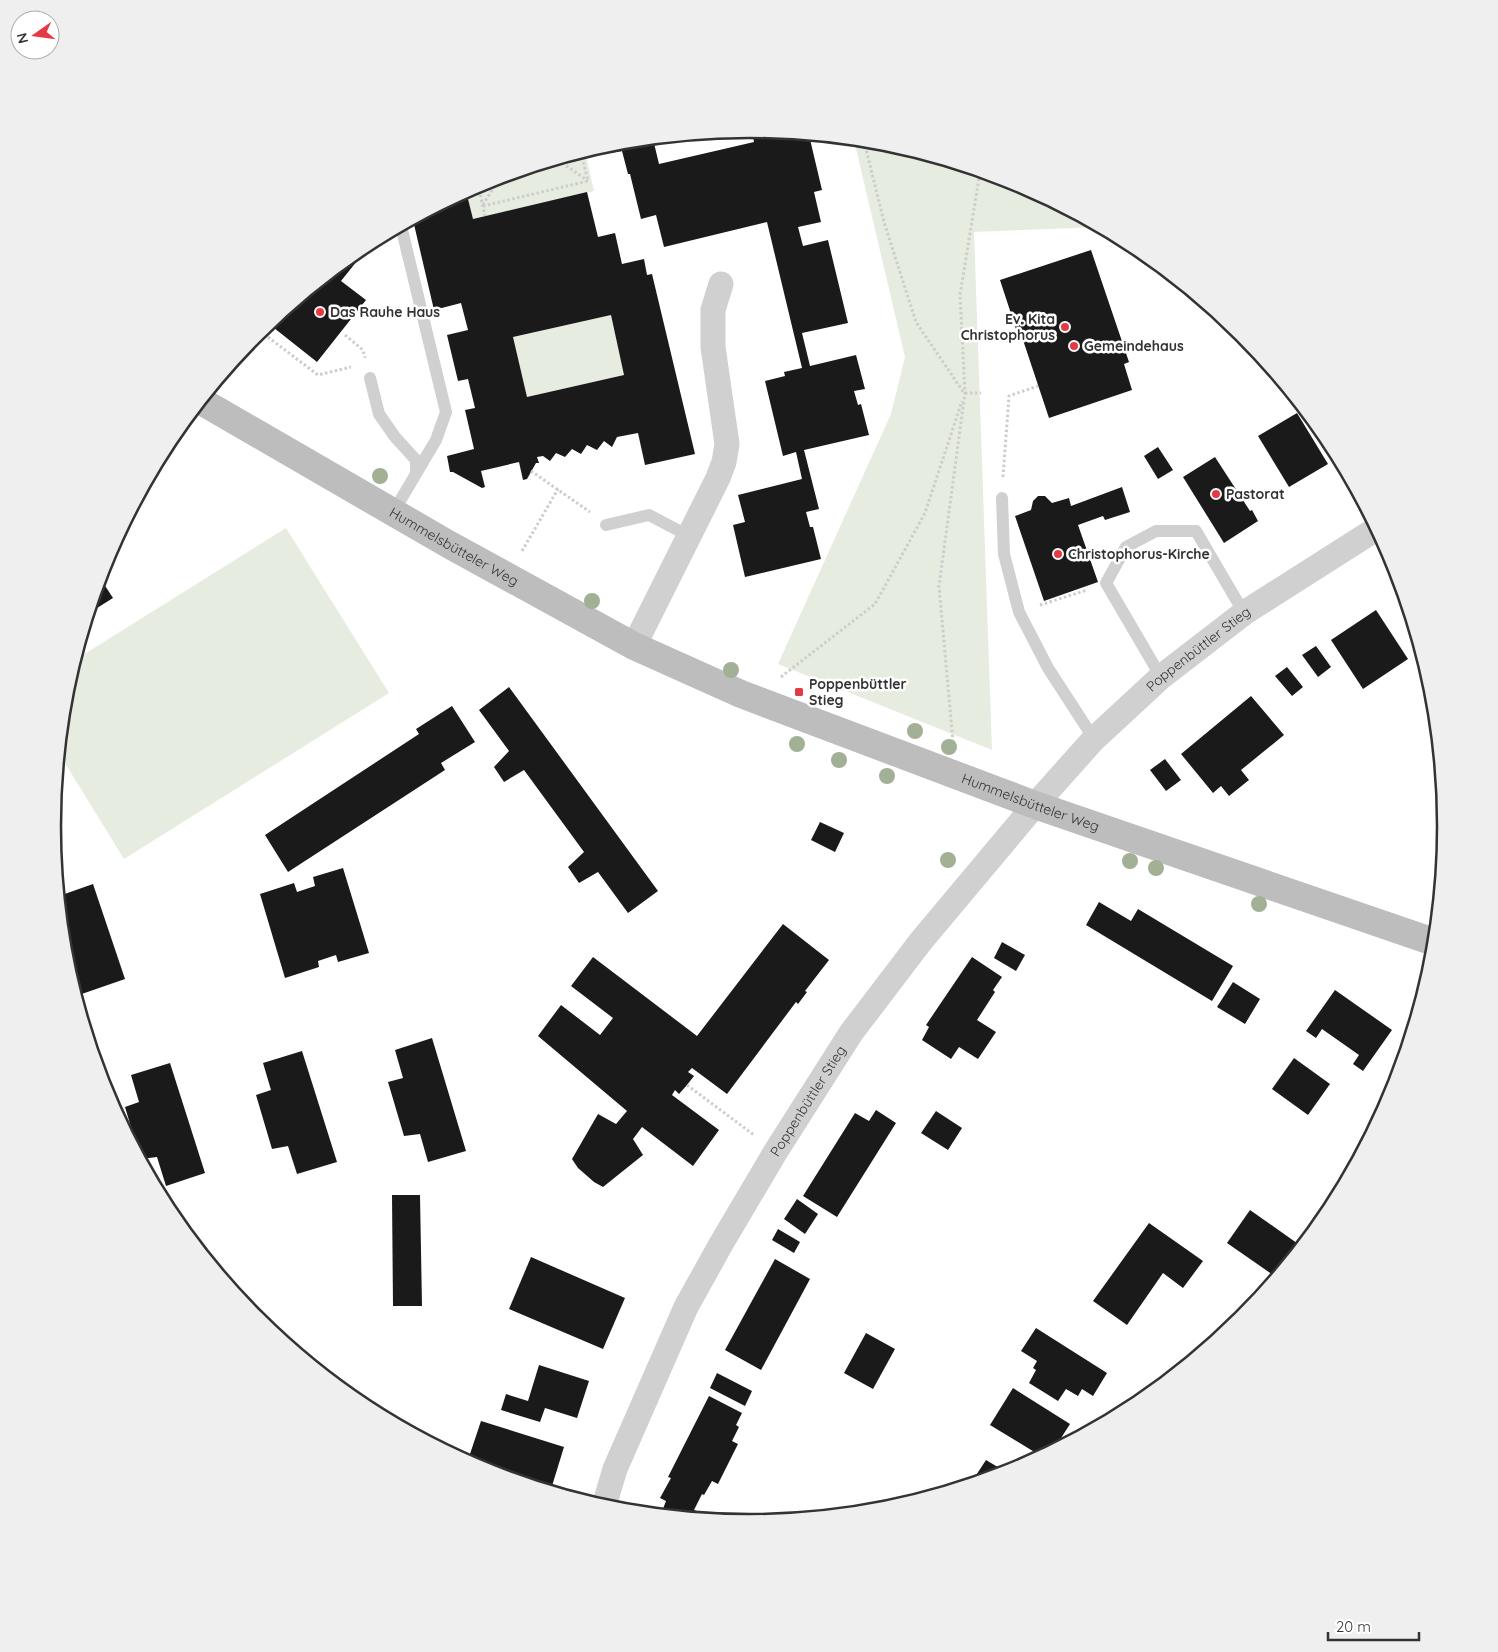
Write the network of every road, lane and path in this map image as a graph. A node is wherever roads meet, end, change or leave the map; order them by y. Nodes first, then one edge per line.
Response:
1 (866, 148) edge
2 (582, 159) edge
3 (564, 164) edge
4 (979, 178) edge
5 (588, 182) junction
6 (493, 188) edge
7 (480, 194) edge
8 (483, 206) junction
9 (485, 216) dead end
10 (402, 232) edge
11 (721, 284) dead end
12 (345, 335) dead end
13 (267, 336) edge
14 (366, 363) junction
15 (370, 378) joint
16 (1038, 386) dead end
17 (981, 392) dead end
18 (964, 393) junction
19 (213, 395) edge
20 (206, 404) edge
21 (276, 445) junction
22 (531, 471) dead end
23 (416, 473) junction
24 (558, 489) junction
25 (1002, 498) joint
26 (394, 512) junction
27 (606, 525) joint
28 (1371, 532) edge
29 (689, 536) junction
30 (508, 576) junction
31 (1106, 583) junction
32 (1019, 612) junction
33 (1244, 613) junction
34 (634, 646) junction
35 (1161, 677) junction
36 (753, 699) junction
37 (1094, 738) junction
38 (956, 776) junction
39 (1035, 805) junction
40 (1427, 940) edge
41 (686, 1085) dead end
42 (776, 1151) junction
43 (606, 1499) edge

1 - 18 path
2 - 5 path
3 - 5 path
4 - 18 path
5 - 8 path
6 - 8 path
7 - 8 path
8 - 9 path
10 - 23 lane
11 - 29 street
12 - 14 path
13 - 14 path
14 - 15 path
15 - 23 lane
16 - 25 path
17 - 18 path
18 - 36 path
18 - 38 path
19 - 21 street, Hummelsbütteler Weg
20 - 21 street, Hummelsbütteler Weg
21 - 26 street, Hummelsbütteler Weg
22 - 24 path
23 - 26 lane
24 - 27 path
24 - 30 path
25 - 32 lane
26 - 30 street, Hummelsbütteler Weg
27 - 29 lane
28 - 33 street, Poppenbüttler Stieg
29 - 34 street
30 - 34 street, Hummelsbütteler Weg
31 - 32 path
31 - 33 lane
31 - 35 lane
32 - 37 lane
33 - 35 street, Poppenbüttler Stieg
34 - 36 street, Hummelsbütteler Weg
35 - 37 street, Poppenbüttler Stieg
36 - 38 street, Hummelsbütteler Weg
37 - 39 street, Poppenbüttler Stieg
38 - 39 street, Hummelsbütteler Weg
39 - 40 street, Hummelsbütteler Weg
39 - 42 street, Poppenbüttler Stieg
41 - 42 path
42 - 43 street, Poppenbüttler Stieg

